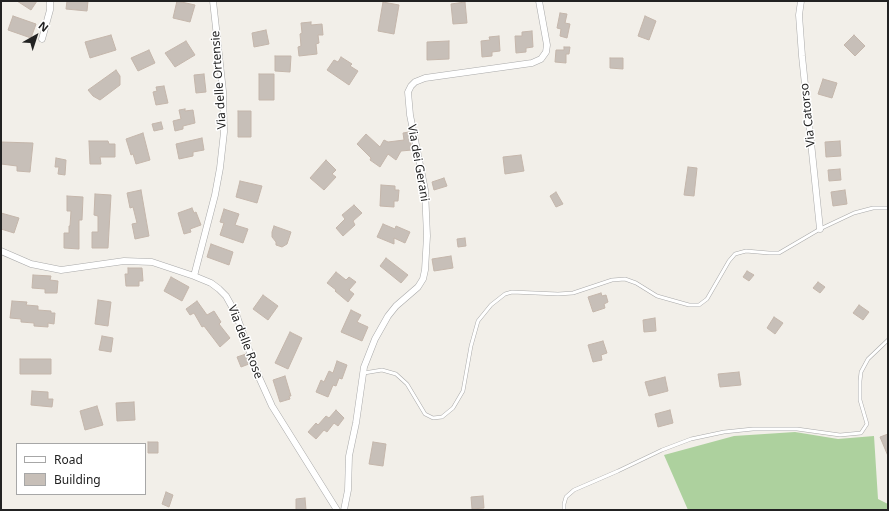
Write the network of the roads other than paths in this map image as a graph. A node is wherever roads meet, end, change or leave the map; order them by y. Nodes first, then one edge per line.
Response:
1 (50, 1) edge
2 (213, 1) edge
3 (539, 1) edge
4 (801, 1) edge
5 (42, 39) dead end
6 (888, 208) edge
7 (820, 229) junction
8 (1, 251) edge
9 (194, 276) junction
10 (888, 340) edge
11 (362, 373) junction
12 (337, 510) edge
13 (344, 510) edge
14 (564, 510) edge

1 - 5 street
2 - 9 street, Via delle Ortensie
3 - 11 street, Via dei Gerani
4 - 7 street, Via Catorso
6 - 7 lane
7 - 11 lane
8 - 9 street, Via delle Rose
9 - 12 street, Via delle Rose
10 - 14 lane
11 - 13 street, Via dei Gerani

